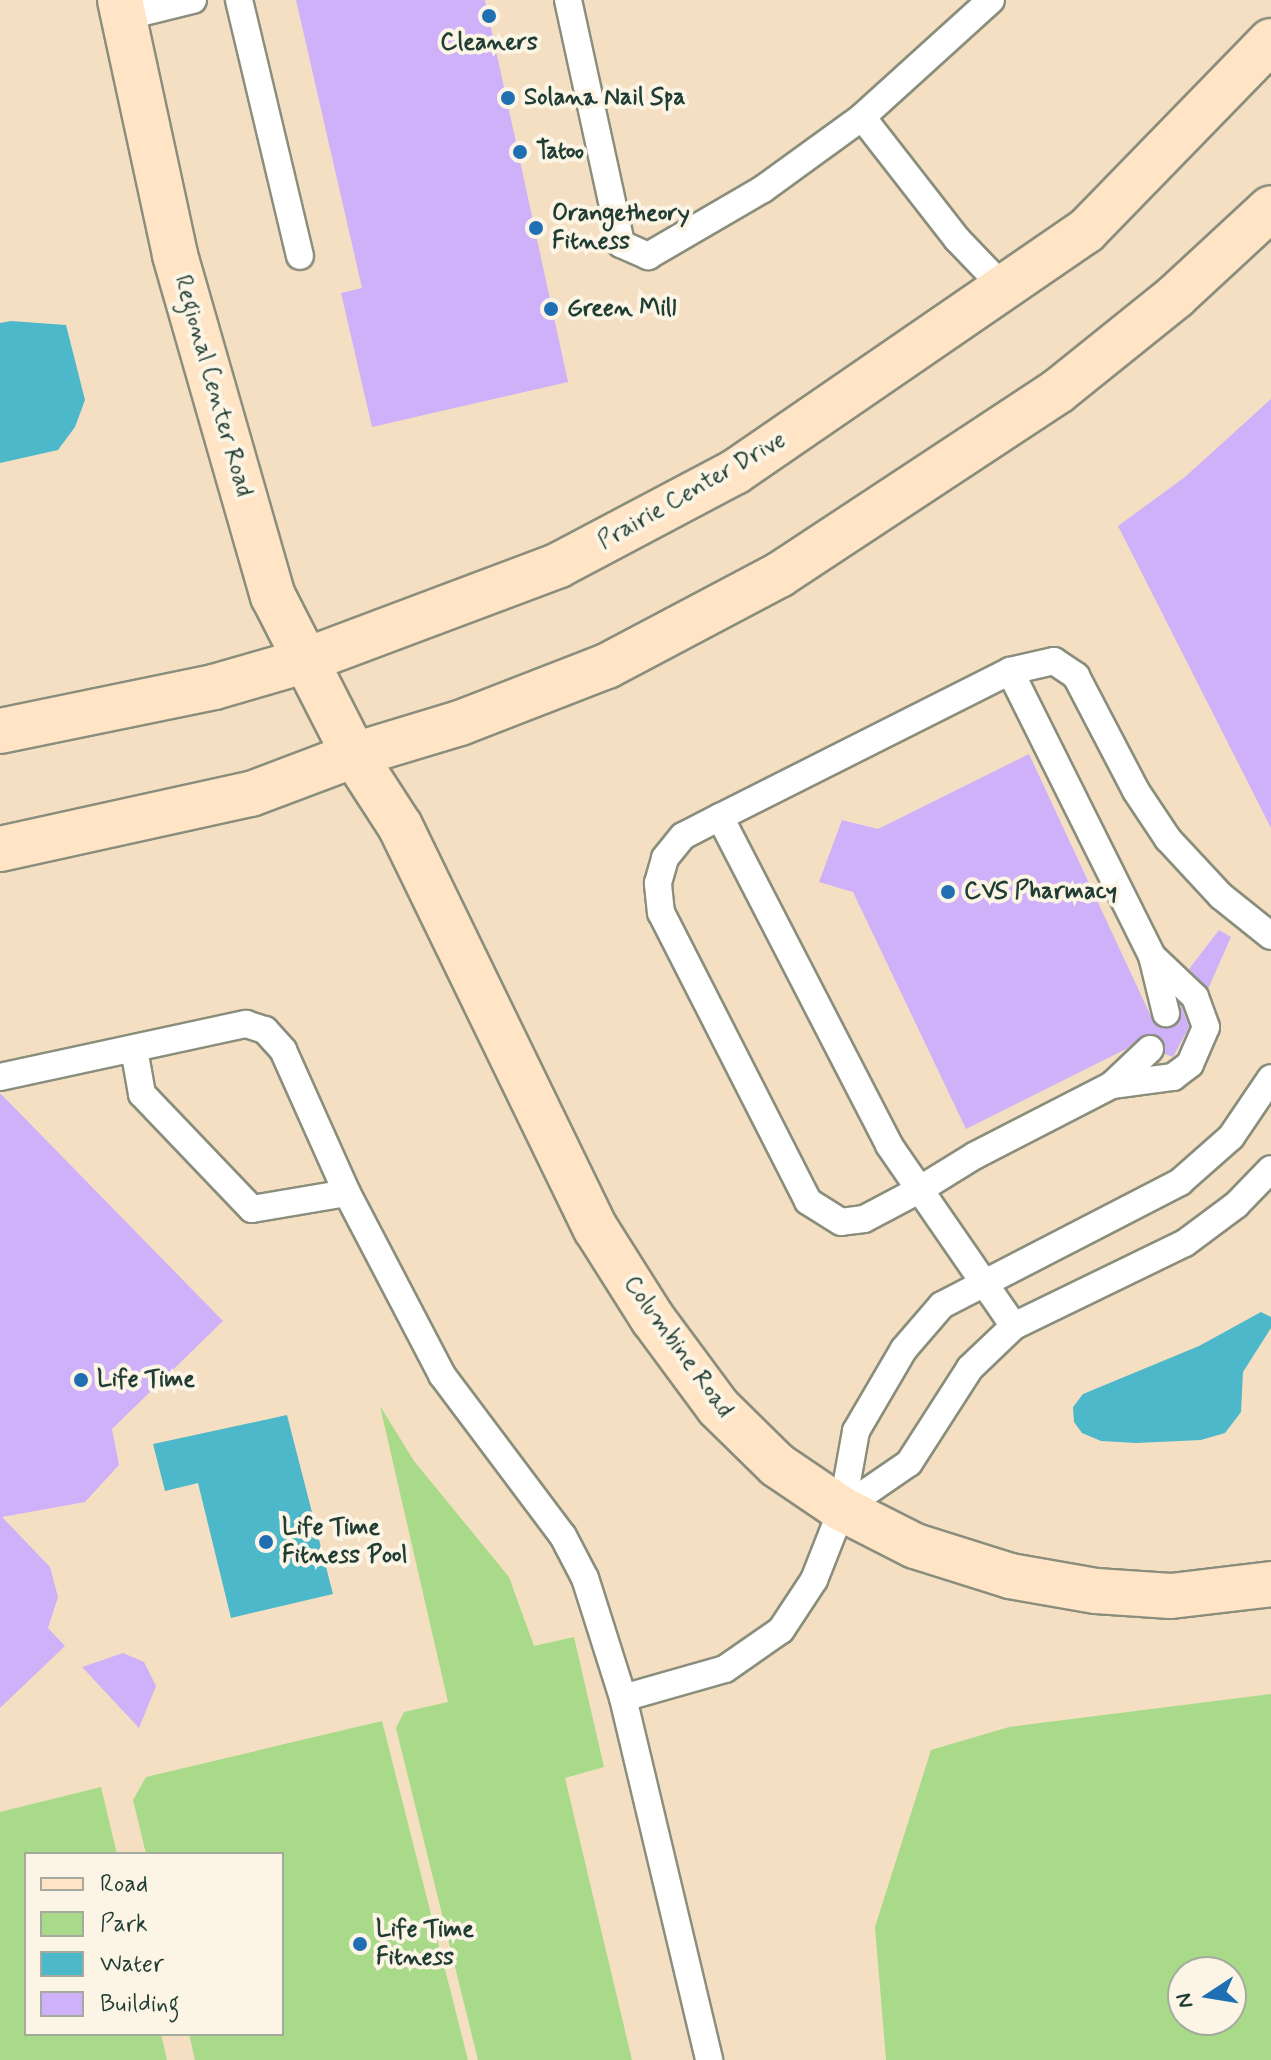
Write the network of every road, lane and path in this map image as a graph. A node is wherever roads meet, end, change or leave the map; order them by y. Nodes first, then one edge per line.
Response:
1 (193, 0) edge
2 (239, 0) edge
3 (568, 0) edge
4 (991, 0) edge
5 (121, 8) edge
6 (1271, 41) edge
7 (862, 117) junction
8 (1271, 208) edge
9 (300, 256) dead end
10 (1005, 289) junction
11 (304, 661) junction
12 (1010, 671) junction
13 (0, 731) edge
14 (354, 755) junction
15 (720, 817) junction
16 (0, 849) edge
17 (1271, 936) edge
18 (1152, 956) junction
19 (1166, 1013) dead end
20 (134, 1049) junction
21 (1150, 1049) dead end
22 (0, 1077) edge
23 (1271, 1078) edge
24 (1112, 1085) junction
25 (1271, 1169) edge
26 (919, 1190) junction
27 (347, 1193) junction
28 (983, 1284) junction
29 (1014, 1326) junction
30 (842, 1509) junction
31 (1271, 1584) edge
32 (623, 1698) junction
33 (709, 2060) edge

1 - 5 lane
2 - 9 lane
3 - 7 lane
4 - 7 lane
5 - 11 main road, Regional Center Road
6 - 10 main road, Prairie Center Drive
7 - 10 lane
8 - 14 main road
10 - 11 main road, Prairie Center Drive
11 - 13 main road, Prairie Center Drive
11 - 14 main road, Regional Center Road
12 - 15 lane
12 - 17 lane
12 - 18 lane
14 - 16 main road
14 - 30 main road, Columbine Road
15 - 26 lane
15 - 26 lane
18 - 19 lane
18 - 24 lane
20 - 22 lane
20 - 27 lane
20 - 27 lane
21 - 24 lane
23 - 28 lane
24 - 26 lane
25 - 29 lane
26 - 28 lane
27 - 32 lane
28 - 29 lane
28 - 30 lane
29 - 30 lane
30 - 31 main road, Columbine Road
30 - 32 lane
32 - 33 lane

